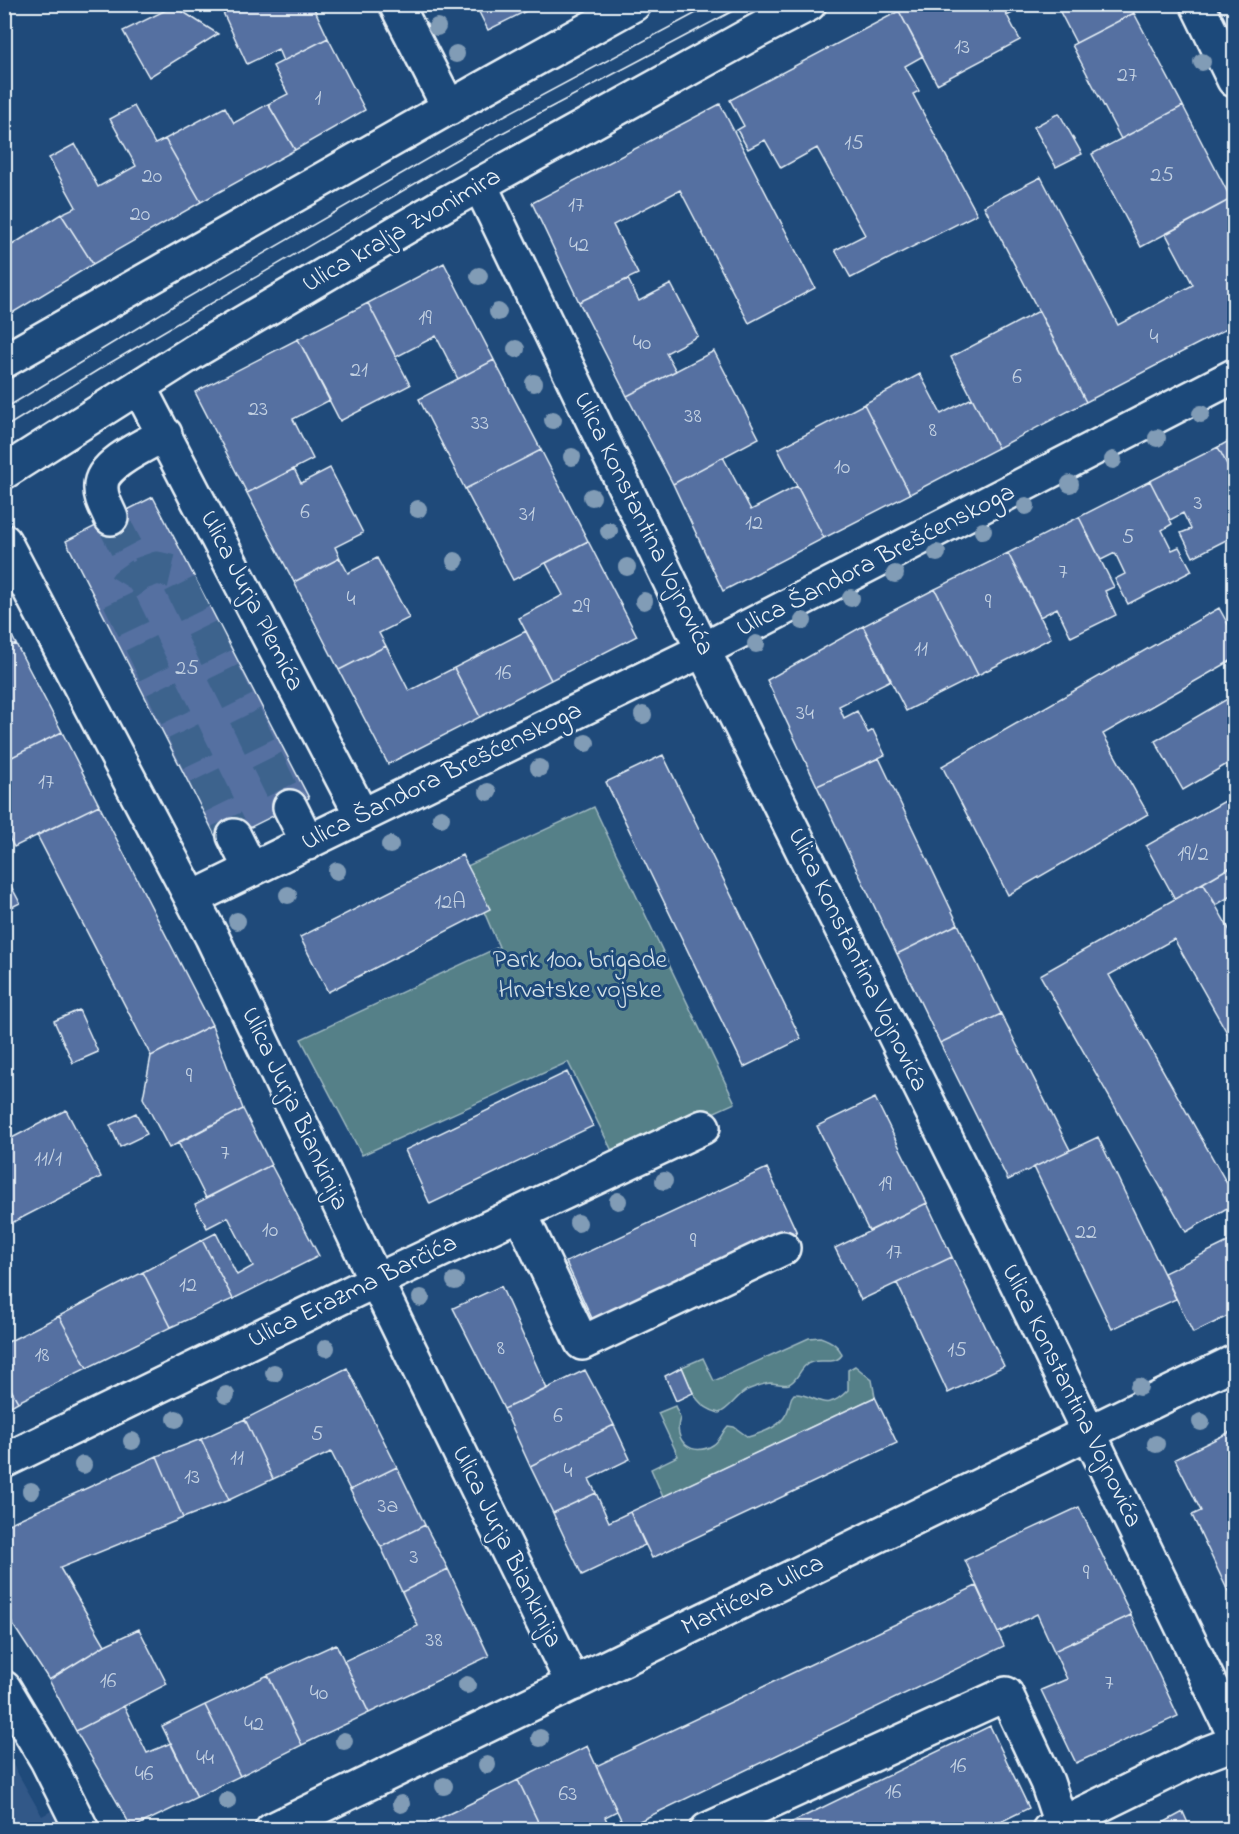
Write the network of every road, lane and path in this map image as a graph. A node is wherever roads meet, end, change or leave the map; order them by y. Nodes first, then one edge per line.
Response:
1 (396, 4) edge
2 (634, 4) edge
3 (809, 4) edge
4 (1197, 4) edge
5 (1234, 80) edge
6 (449, 108) junction
7 (480, 185) junction
8 (4, 361) edge
9 (1234, 376) edge
10 (139, 387) junction
11 (165, 434) junction
12 (4, 472) edge
13 (111, 518) tunnel mouth
14 (4, 541) edge
15 (703, 650) junction
16 (290, 807) tunnel mouth
17 (362, 816) junction
18 (234, 836) tunnel mouth
19 (308, 843) junction
20 (250, 870) junction
21 (193, 898) junction
22 (703, 1127) dead end
23 (520, 1213) junction
24 (783, 1248) dead end
25 (376, 1281) junction
26 (1234, 1362) edge
27 (1088, 1433) junction
28 (4, 1461) edge
29 (573, 1684) junction
30 (4, 1688) edge
31 (1234, 1734) edge
32 (1234, 1743) edge
33 (1055, 1827) edge
34 (82, 1830) edge
35 (272, 1830) edge
36 (707, 1830) edge

1 - 6 street
2 - 6 street
3 - 7 street, Ulica kralja Zvonimira
4 - 5 street
6 - 8 street
7 - 10 street, Ulica kralja Zvonimira
7 - 15 street, Ulica Konstantina Vojnovića
9 - 15 street, Ulica Šandora Brešćenskoga
10 - 11 street, Ulica Jurja Plemića
10 - 12 street, Ulica kralja Zvonimira
11 - 13 street
11 - 17 street, Ulica Jurja Plemića
14 - 21 street, Ulica Jurja Biankinija
15 - 17 street, Ulica Šandora Brešćenskoga
15 - 27 street, Ulica Konstantina Vojnovića
16 - 19 street
17 - 19 street, Ulica Šandora Brešćenskoga
18 - 20 street
19 - 20 street, Ulica Šandora Brešćenskoga
20 - 21 street, Ulica Šandora Brešćenskoga
21 - 25 street, Ulica Jurja Biankinija
22 - 23 street, Ulica Erazma Barčića
23 - 24 street
23 - 25 street, Ulica Erazma Barčića
25 - 28 street, Ulica Erazma Barčića
25 - 29 street, Ulica Jurja Biankinija
26 - 27 street, Martićeva ulica
27 - 29 street, Martićeva ulica
27 - 31 street, Ulica Konstantina Vojnovića
29 - 35 street, Martićeva ulica
30 - 34 street
32 - 33 street
33 - 36 street

